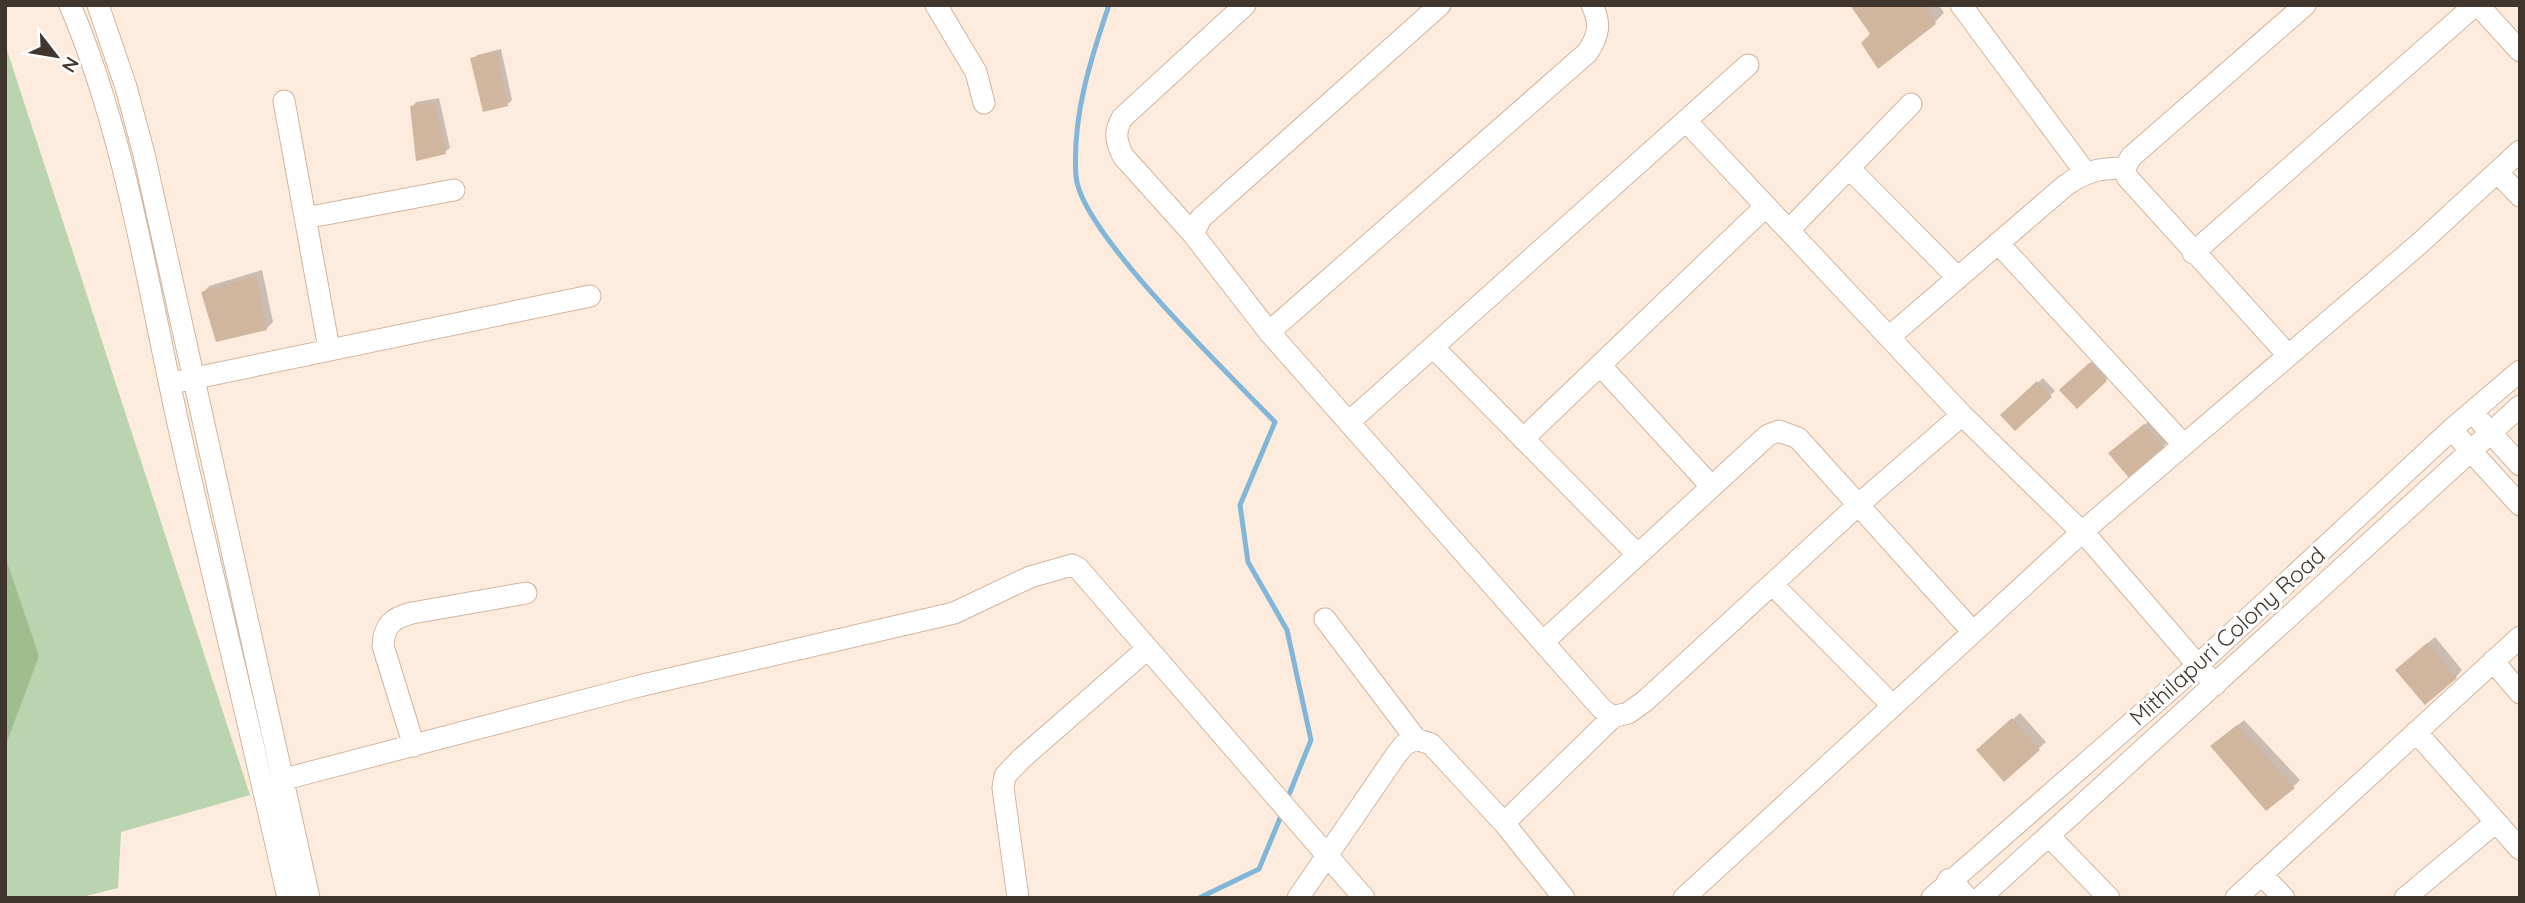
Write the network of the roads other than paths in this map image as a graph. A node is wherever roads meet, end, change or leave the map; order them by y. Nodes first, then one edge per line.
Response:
1 (70, 5) edge
2 (98, 5) edge
3 (936, 5) edge
4 (1245, 5) edge
5 (1592, 5) edge
6 (1961, 5) edge
7 (2305, 5) edge
8 (2477, 5) edge
9 (1428, 9) edge
10 (2520, 51) edge
11 (1748, 65) dead end
12 (284, 101) dead end
13 (984, 103) dead end
14 (1911, 104) dead end
15 (1686, 121) junction
16 (2520, 151) edge
17 (1849, 168) junction
18 (2124, 168) junction
19 (2085, 172) junction
20 (2497, 172) junction
21 (454, 190) dead end
22 (2520, 196) edge
23 (1766, 206) junction
24 (305, 218) junction
25 (1789, 230) junction
26 (1193, 234) junction
27 (1998, 243) junction
28 (2193, 253) junction
29 (1958, 278) junction
30 (590, 296) dead end
31 (1269, 332) junction
32 (1889, 337) junction
33 (1433, 347) junction
34 (329, 349) junction
35 (2288, 355) junction
36 (1600, 365) junction
37 (2520, 371) edge
38 (193, 378) junction
39 (172, 383) junction
40 (2520, 406) edge
41 (2473, 412) junction
42 (1962, 415) junction
43 (1349, 422) junction
44 (2452, 429) junction
45 (2490, 432) junction
46 (1523, 439) junction
47 (2184, 445) junction
48 (2470, 450) junction
49 (2520, 465) edge
50 (1712, 486) junction
51 (1858, 505) junction
52 (2520, 505) edge
53 (2082, 532) junction
54 (1638, 555) junction
55 (1772, 584) junction
56 (526, 593) dead end
57 (1325, 619) dead end
58 (1973, 632) junction
59 (2520, 637) edge
60 (1543, 642) junction
61 (1147, 649) junction
62 (2493, 661) junction
63 (2197, 665) junction
64 (2215, 685) junction
65 (2520, 693) edge
66 (1893, 706) junction
67 (1614, 717) junction
68 (2416, 732) junction
69 (1416, 739) junction
70 (414, 746) junction
71 (281, 780) junction
72 (2496, 822) junction
73 (1504, 823) junction
74 (2049, 836) junction
75 (2520, 849) edge
76 (1326, 855) junction
77 (2261, 874) junction
78 (1949, 892) edge
79 (288, 898) edge
80 (309, 898) edge
81 (1018, 898) edge
82 (1298, 898) edge
83 (1364, 898) edge
84 (1564, 898) edge
85 (1684, 898) edge
86 (1980, 898) edge
87 (2109, 898) edge
88 (2236, 898) edge
89 (2284, 898) edge
90 (2405, 898) edge

1 - 39 street
2 - 38 street
3 - 13 street
4 - 26 street
5 - 31 street
6 - 19 street
7 - 18 street
8 - 10 street
8 - 28 street
9 - 26 street
11 - 15 street
12 - 24 street
14 - 17 street
15 - 23 street
15 - 33 street
16 - 20 street
17 - 25 street
17 - 29 street
18 - 19 street
18 - 28 street
19 - 27 street
20 - 22 street
20 - 35 street
21 - 24 street
23 - 25 street
23 - 36 street
24 - 34 street
25 - 32 street
26 - 31 street
27 - 29 street
27 - 47 street
28 - 35 street
29 - 32 street
30 - 34 street
31 - 43 street
32 - 42 street
33 - 43 street
33 - 46 street
34 - 38 street
35 - 47 street
36 - 46 street
36 - 50 street
37 - 41 street, Mithilapuri Colony Road
38 - 39 street
38 - 71 street
39 - 79 street
40 - 45 street, Mithilapuri Colony Road
41 - 44 street, Mithilapuri Colony Road
41 - 45 street
42 - 51 street
42 - 53 street
43 - 60 street
44 - 48 street
44 - 63 street, Mithilapuri Colony Road
45 - 48 street, Mithilapuri Colony Road
45 - 49 street
46 - 54 street
47 - 53 street
48 - 52 street
48 - 64 street, Mithilapuri Colony Road
50 - 51 street
50 - 54 street
51 - 55 street
51 - 58 street
53 - 58 street
53 - 63 street
54 - 60 street
55 - 66 street
55 - 67 street
56 - 70 street
57 - 69 street
58 - 66 street
59 - 62 street
60 - 67 street
61 - 70 street
61 - 76 street
61 - 81 street
62 - 65 street
62 - 68 street
63 - 64 street
63 - 78 street, Mithilapuri Colony Road
64 - 74 street, Mithilapuri Colony Road
66 - 85 street
67 - 73 street
68 - 72 street
68 - 77 street
69 - 73 street
69 - 76 street
70 - 71 street
71 - 80 street
72 - 75 street
72 - 90 street
73 - 84 street
74 - 86 street, Mithilapuri Colony Road
74 - 87 street
76 - 82 street
76 - 83 street
77 - 88 street
77 - 89 street

